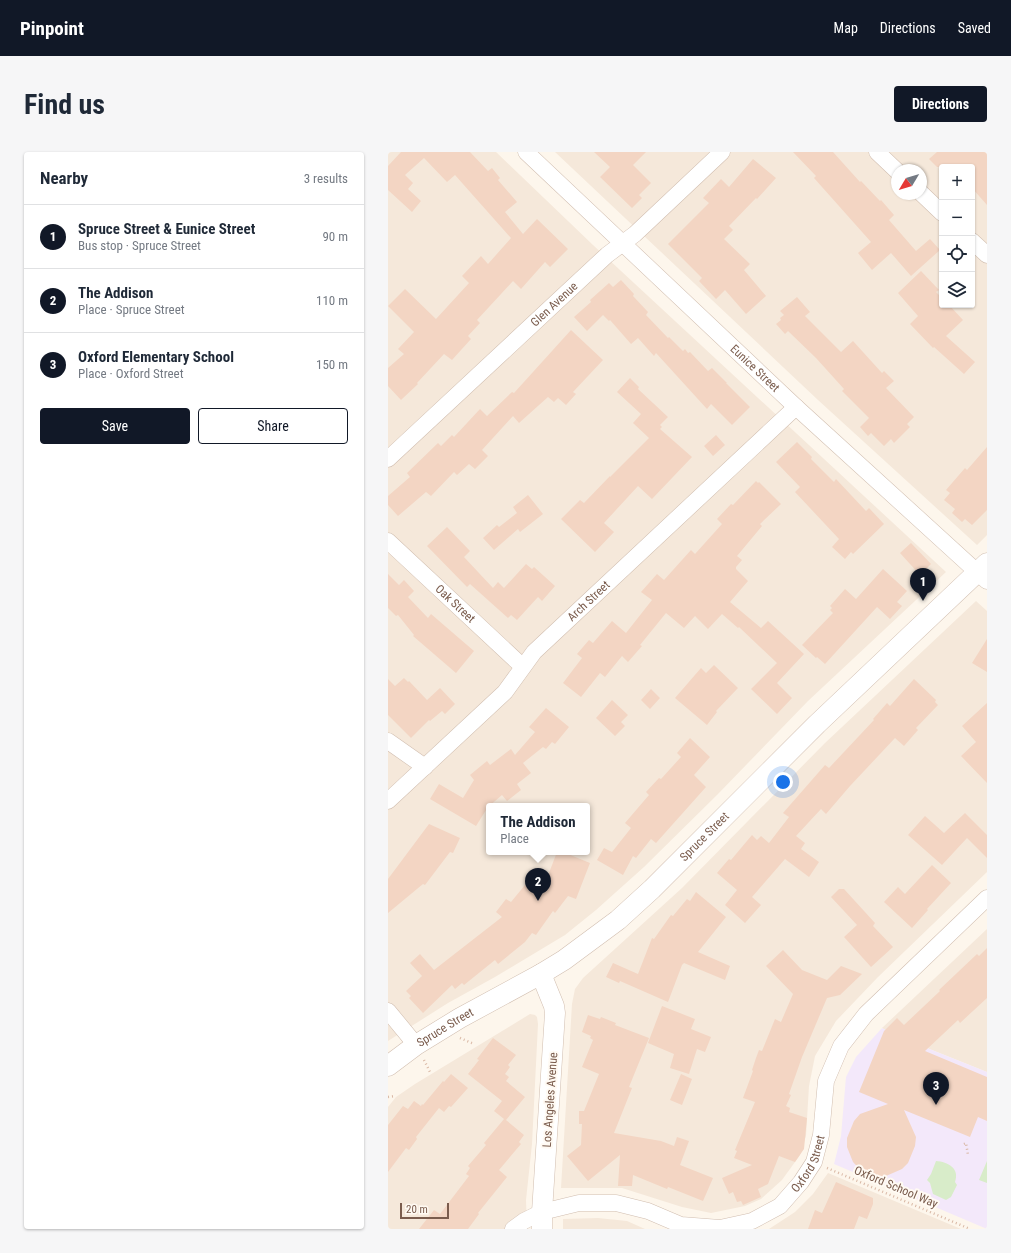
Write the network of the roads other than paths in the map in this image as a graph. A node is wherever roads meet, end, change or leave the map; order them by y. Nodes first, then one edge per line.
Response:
1 (526, 152) edge
2 (722, 152) edge
3 (877, 152) edge
4 (891, 165) edge
5 (927, 199) edge
6 (939, 210) edge
7 (623, 244) junction
8 (975, 244) edge
9 (987, 255) edge
10 (796, 406) junction
11 (388, 459) edge
12 (388, 540) edge
13 (984, 572) edge
14 (522, 666) junction
15 (388, 741) edge
16 (426, 767) junction
17 (388, 801) edge
18 (987, 898) edge
19 (541, 974) junction
20 (388, 1011) edge
21 (416, 1045) junction
22 (388, 1066) edge
23 (542, 1221) edge
24 (513, 1229) edge

1 - 7 street, Eunice Street
2 - 7 street, Glen Avenue
3 - 4 street
5 - 6 street
7 - 10 street, Eunice Street
7 - 11 street, Glen Avenue
8 - 9 street
10 - 13 street, Eunice Street
10 - 14 street, Arch Street
12 - 14 street, Oak Street
13 - 19 street, Spruce Street
14 - 16 street, Arch Street
15 - 16 street
16 - 17 street, Arch Street
18 - 23 street, Oxford Street
19 - 21 street, Spruce Street
19 - 23 street, Los Angeles Avenue
20 - 21 street
21 - 22 street, Spruce Street
23 - 24 street, Oxford Street

